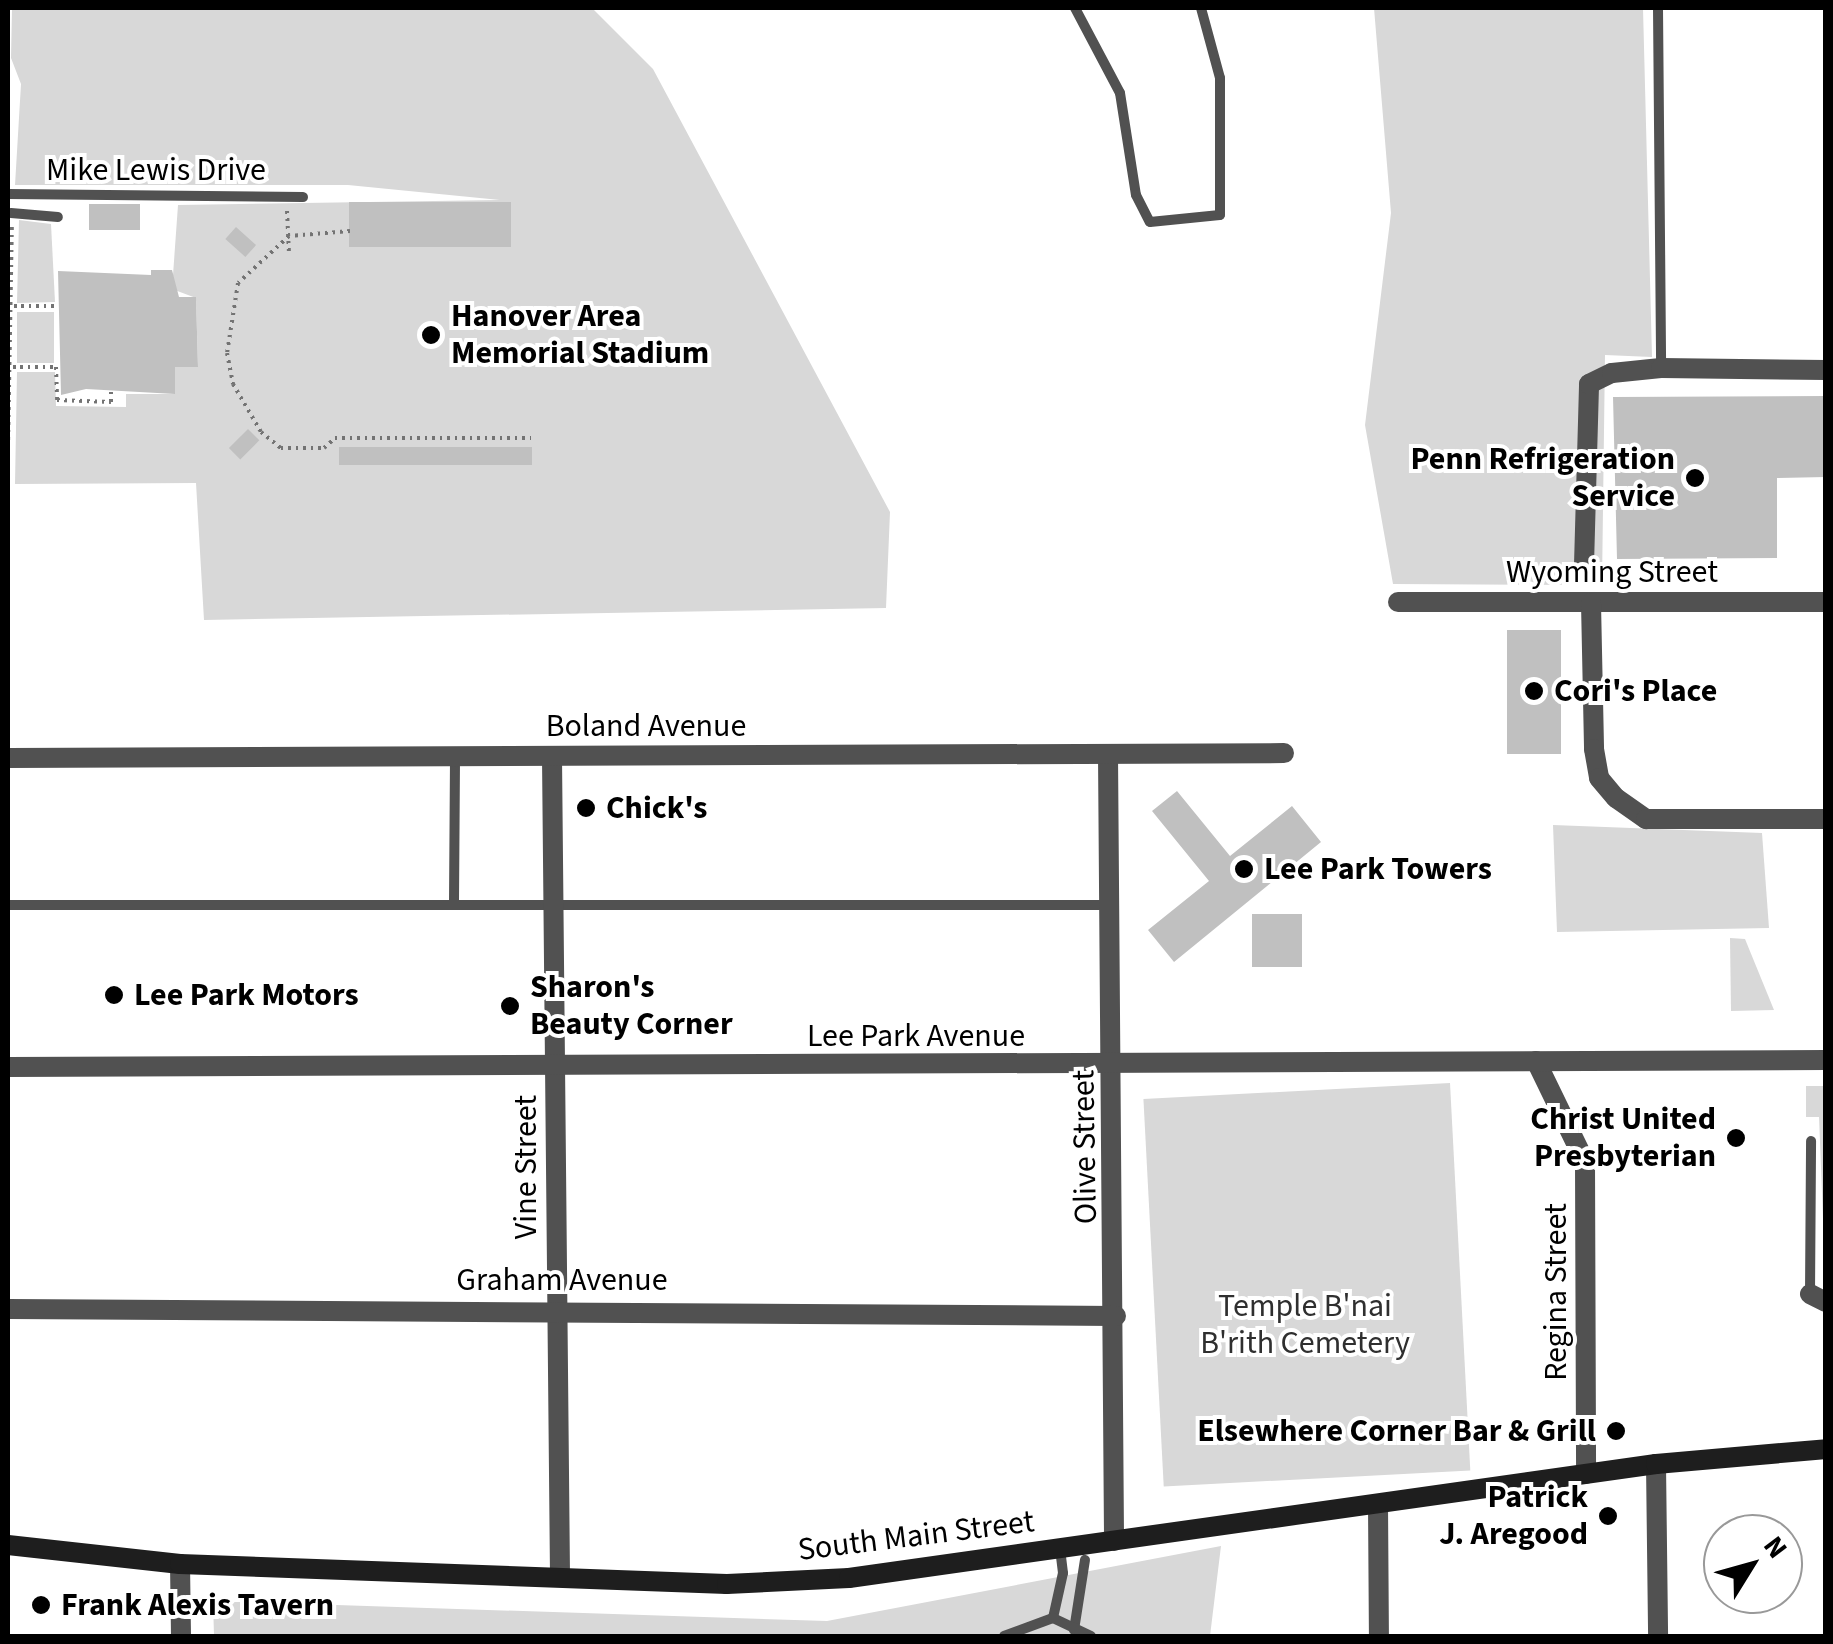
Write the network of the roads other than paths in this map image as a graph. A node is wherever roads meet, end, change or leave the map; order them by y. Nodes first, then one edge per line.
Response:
1 (1075, 8) edge
2 (1201, 8) edge
3 (1658, 8) edge
4 (8, 194) edge
5 (304, 197) dead end
6 (58, 217) dead end
7 (11, 218) road end
8 (1661, 368) junction
9 (1826, 370) edge
10 (1584, 565) dead end
11 (1398, 602) dead end
12 (1591, 602) junction
13 (1826, 602) edge
14 (1284, 753) dead end
15 (1108, 754) junction
16 (455, 757) junction
17 (552, 757) junction
18 (8, 758) edge
19 (1826, 819) edge
20 (454, 903) junction
21 (556, 903) junction
22 (8, 905) edge
23 (1111, 906) junction
24 (1826, 1060) edge
25 (1536, 1062) junction
26 (1114, 1066) junction
27 (556, 1067) junction
28 (8, 1068) edge
29 (1811, 1141) dead end
30 (1818, 1298) edge
31 (8, 1309) edge
32 (558, 1310) junction
33 (1116, 1316) junction
34 (1826, 1448) edge
35 (1656, 1464) junction
36 (1586, 1474) junction
37 (1378, 1504) junction
38 (1114, 1541) junction
39 (8, 1544) edge
40 (1060, 1549) junction
41 (1085, 1560) dead end
42 (180, 1564) junction
43 (560, 1576) junction
44 (1053, 1618) junction
45 (1074, 1630) junction
46 (1006, 1634) edge
47 (181, 1636) edge
48 (990, 1636) edge
49 (1090, 1636) edge
50 (1379, 1636) edge
51 (1658, 1636) edge

1 - 2 lane
3 - 8 lane
4 - 5 lane, Mike Lewis Drive
6 - 7 lane
8 - 9 street
8 - 10 street
11 - 12 street, Wyoming Street
12 - 13 street, Wyoming Street
12 - 19 street
14 - 15 street, Boland Avenue
15 - 17 street, Boland Avenue
15 - 23 street, Olive Street
16 - 17 street, Boland Avenue
16 - 18 street, Boland Avenue
16 - 20 lane
17 - 21 street, Vine Street
20 - 21 lane
20 - 22 lane
21 - 23 lane
21 - 27 street, Vine Street
23 - 26 street, Olive Street
24 - 25 street, Lee Park Avenue
25 - 26 street, Lee Park Avenue
25 - 36 street, Regina Street
26 - 27 street, Lee Park Avenue
26 - 33 street, Olive Street
27 - 28 street, Lee Park Avenue
27 - 32 street, Vine Street
29 - 30 lane
31 - 32 street, Graham Avenue
32 - 33 street, Graham Avenue
32 - 43 street, Vine Street
33 - 38 street, Olive Street
34 - 35 main road, South Main Street
35 - 36 main road, South Main Street
35 - 51 street
36 - 37 main road, South Main Street
37 - 38 main road, South Main Street
37 - 50 street
38 - 40 main road, South Main Street
39 - 42 main road, South Main Street
40 - 43 main road, South Main Street
40 - 44 lane
41 - 45 lane
42 - 43 main road, South Main Street
42 - 47 street
44 - 45 lane
44 - 46 lane
45 - 49 lane
46 - 48 lane

